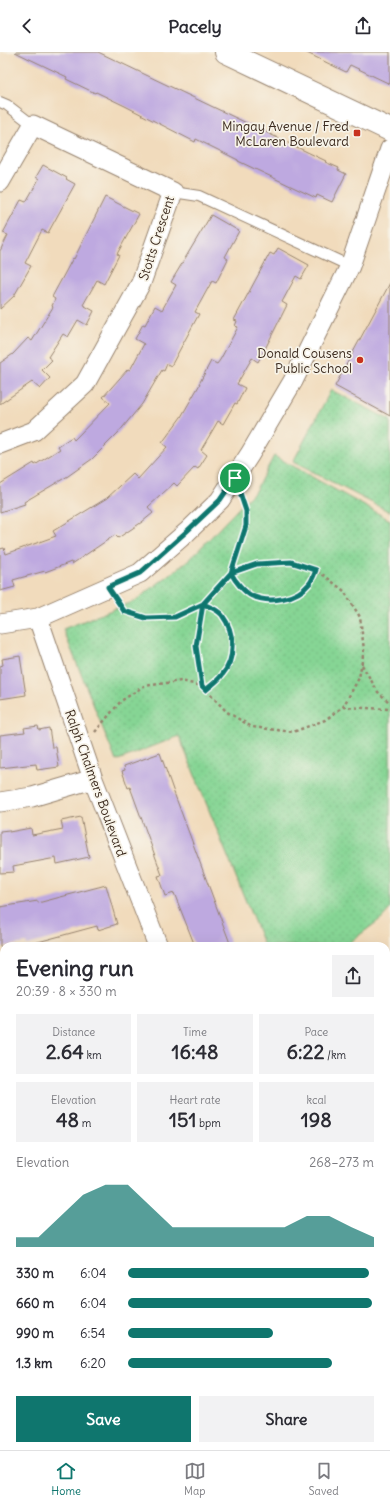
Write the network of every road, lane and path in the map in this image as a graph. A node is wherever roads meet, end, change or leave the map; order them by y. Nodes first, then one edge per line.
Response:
1 (226, 52) edge
2 (0, 102) edge
3 (33, 125) junction
4 (390, 130) edge
5 (390, 149) edge
6 (0, 182) edge
7 (173, 192) junction
8 (350, 266) junction
9 (0, 444) edge
10 (235, 478) junction
11 (316, 570) junction
12 (231, 573) junction
13 (108, 587) junction
14 (203, 604) junction
15 (38, 618) junction
16 (0, 624) edge
17 (362, 664) junction
18 (202, 686) junction
19 (206, 690) junction
20 (390, 703) edge
21 (343, 707) junction
22 (390, 709) edge
23 (82, 748) junction
24 (93, 779) junction
25 (0, 802) edge
26 (155, 942) edge

1 - 4 street
2 - 3 lane
3 - 6 street
3 - 7 street, Stotts Crescent
5 - 8 street
7 - 8 lane
7 - 9 street, Stotts Crescent
8 - 10 street
10 - 12 path
10 - 13 street
11 - 12 path
11 - 12 path
11 - 17 path
12 - 14 path
13 - 14 path
13 - 15 street
14 - 18 path
14 - 19 path
15 - 16 street
15 - 23 street, Ralph Chalmers Boulevard
17 - 20 path
17 - 21 path
18 - 19 path
18 - 23 path
19 - 21 path
21 - 22 path
23 - 24 street, Ralph Chalmers Boulevard
24 - 25 street
24 - 26 street, Ralph Chalmers Boulevard

